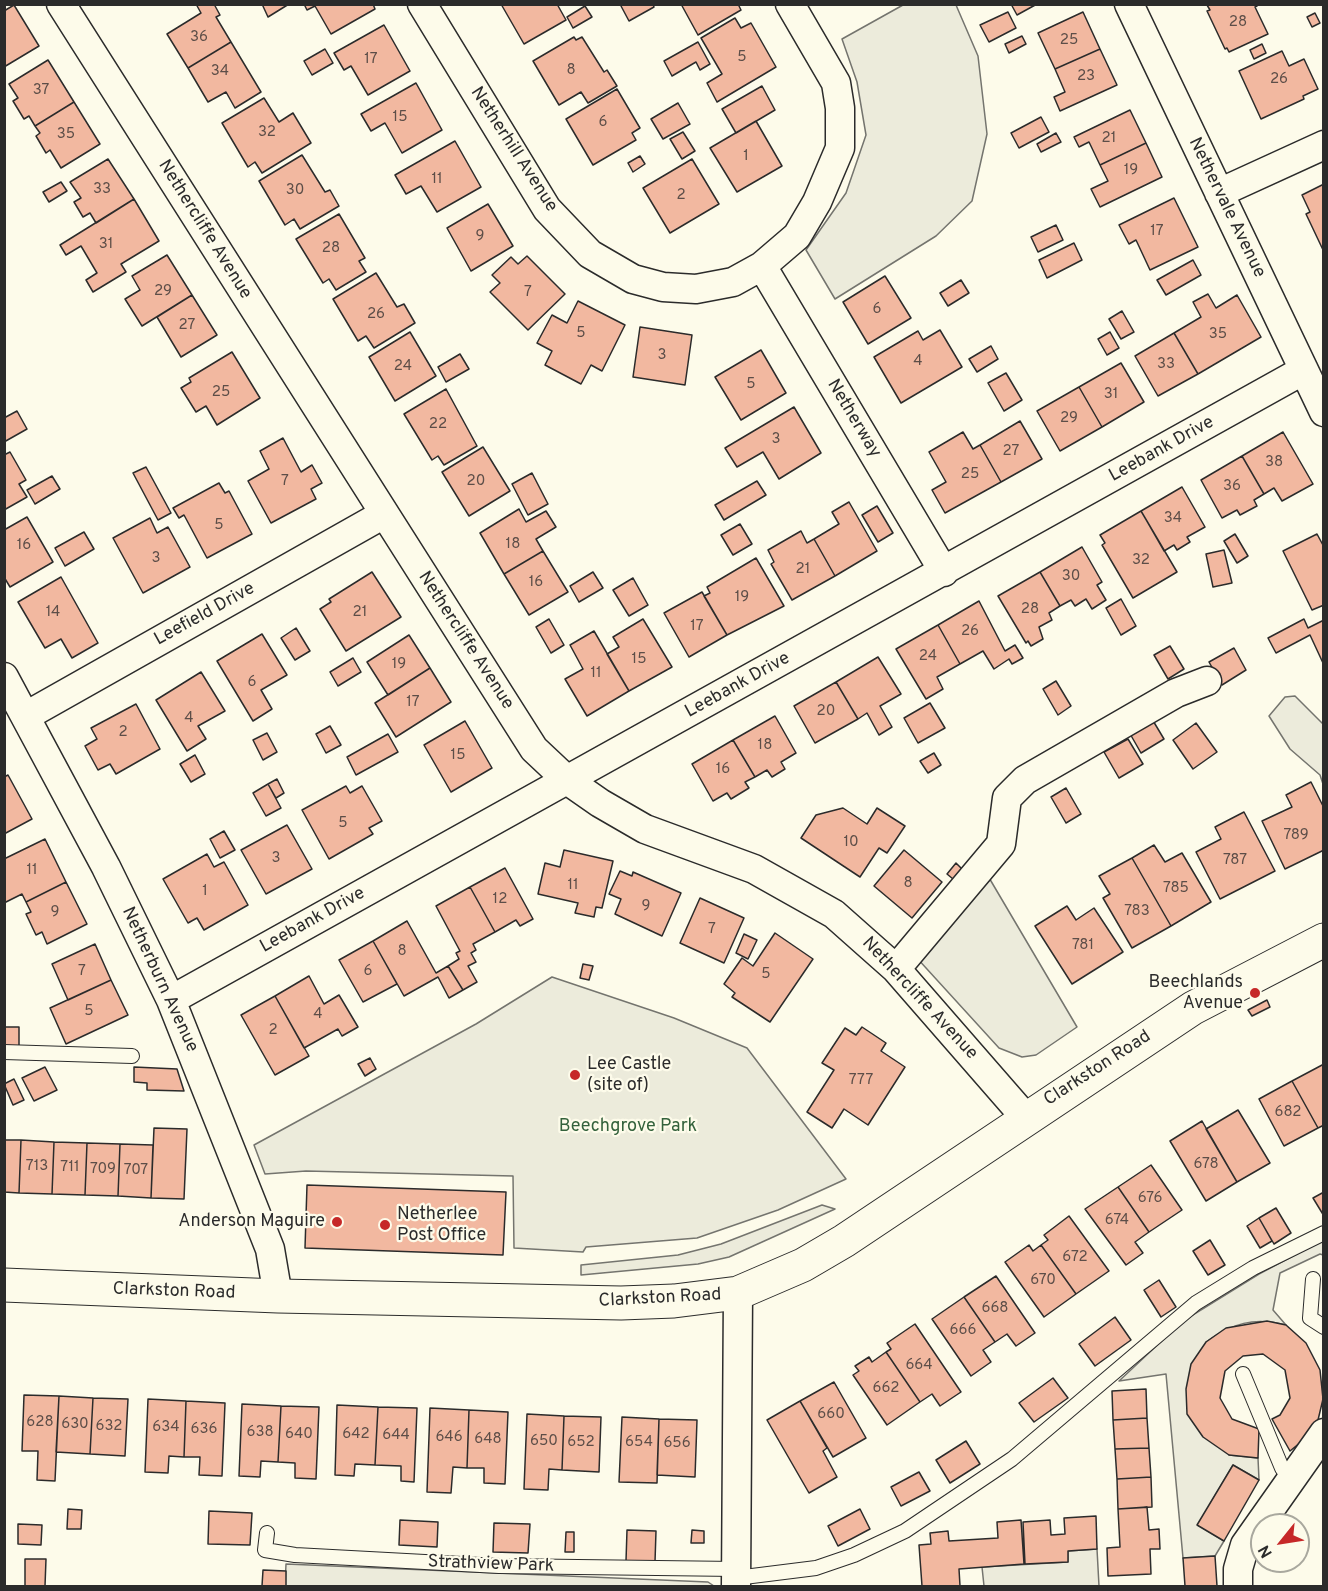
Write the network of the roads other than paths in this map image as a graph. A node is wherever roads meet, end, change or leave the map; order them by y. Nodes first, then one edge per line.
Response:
1 (61, 4) edge
2 (423, 4) edge
3 (790, 4) edge
4 (1129, 4) edge
5 (1323, 146) edge
6 (1219, 194) junction
7 (762, 266) junction
8 (1304, 370) junction
9 (1323, 412) edge
10 (384, 514) junction
11 (944, 572) junction
12 (4, 677) edge
13 (1207, 681) dead end
14 (26, 716) junction
15 (567, 780) junction
16 (1323, 940) edge
17 (896, 969) junction
18 (171, 1000) junction
19 (4, 1052) edge
20 (132, 1056) dead end
21 (1026, 1117) junction
22 (1323, 1233) edge
23 (1312, 1279) dead end
24 (4, 1285) edge
25 (738, 1293) junction
26 (278, 1296) junction
27 (1323, 1327) edge
28 (1243, 1374) dead end
29 (1323, 1433) edge
30 (1290, 1480) junction
31 (267, 1533) dead end
32 (736, 1578) edge
33 (1238, 1587) edge

1 - 10 street, Nethercliffe Avenue
2 - 7 street, Netherhill Avenue
3 - 7 street, Netherhill Avenue
4 - 6 street, Nethervale Avenue
5 - 6 street
6 - 8 street, Nethervale Avenue
7 - 11 street, Netherway
8 - 9 street, Nethervale Avenue
8 - 11 street, Leebank Drive
10 - 14 street, Leefield Drive
10 - 15 street, Nethercliffe Avenue
11 - 15 street, Leebank Drive
12 - 14 street, Netherburn Avenue
13 - 17 street
14 - 18 street, Netherburn Avenue
15 - 17 street, Nethercliffe Avenue
15 - 18 street, Leebank Drive
16 - 21 main road, Clarkston Road
17 - 21 street, Nethercliffe Avenue
18 - 26 street, Netherburn Avenue
19 - 20 lane
21 - 25 main road, Clarkston Road
22 - 32 lane
23 - 27 lane
24 - 26 main road, Clarkston Road
25 - 26 main road, Clarkston Road
25 - 32 street
28 - 30 lane
29 - 30 street
30 - 33 street
31 - 32 lane, Strathview Park

